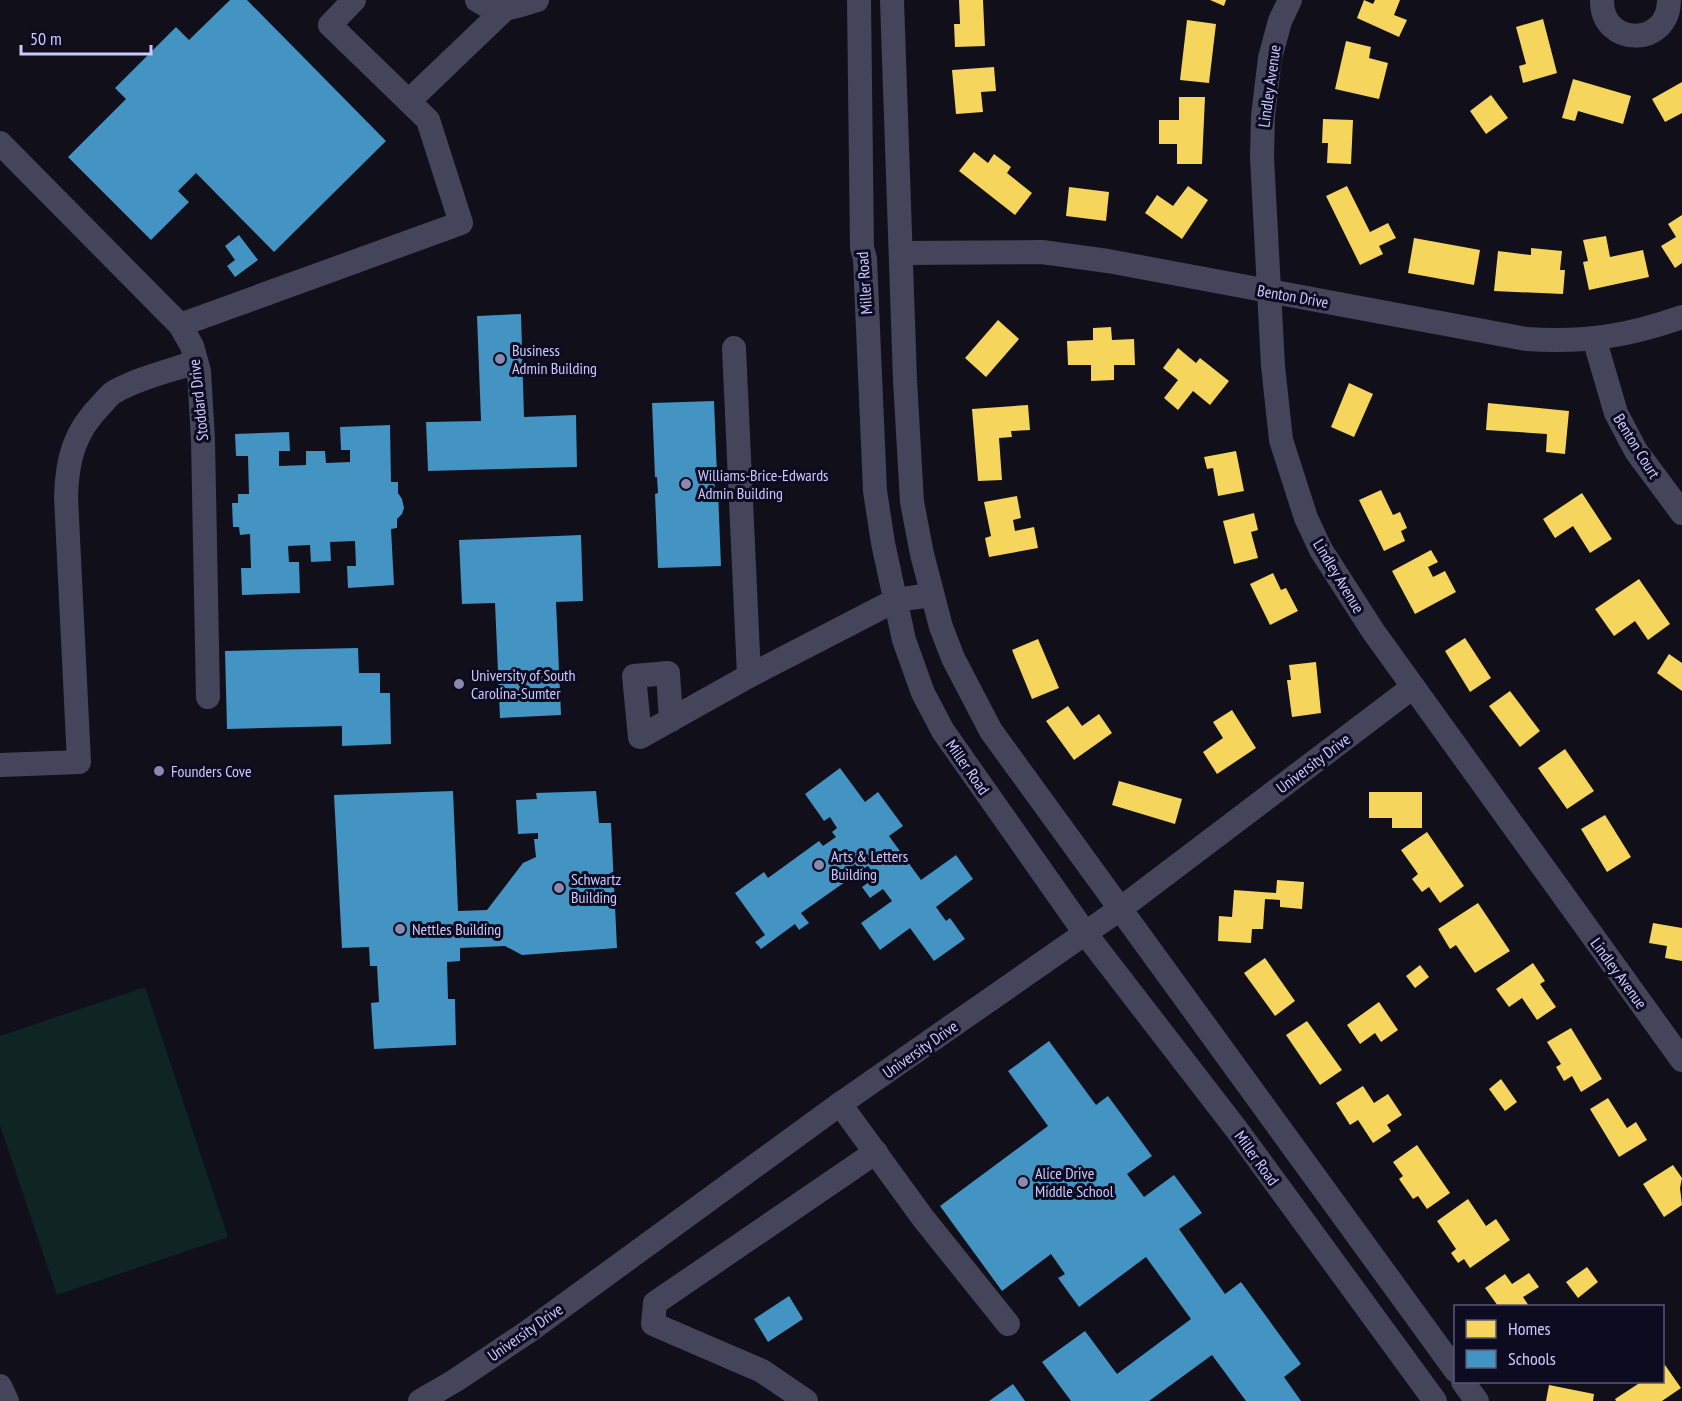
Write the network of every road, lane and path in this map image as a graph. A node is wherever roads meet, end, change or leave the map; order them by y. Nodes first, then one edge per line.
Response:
1 (354, 0) edge
2 (477, 0) edge
3 (537, 0) edge
4 (859, 0) edge
5 (892, 0) edge
6 (1290, 0) edge
7 (1602, 0) edge
8 (1669, 0) edge
9 (504, 10) junction
10 (410, 100) junction
11 (0, 143) edge
12 (901, 253) junction
13 (1270, 291) junction
14 (1682, 317) edge
15 (180, 325) junction
16 (1594, 339) junction
17 (734, 348) dead end
18 (196, 362) junction
19 (1682, 513) edge
20 (931, 595) junction
21 (896, 600) junction
22 (749, 676) junction
23 (1413, 687) junction
24 (208, 697) dead end
25 (671, 720) dead end
26 (0, 765) edge
27 (1120, 909) junction
28 (1086, 933) junction
29 (1674, 1032) edge
30 (1682, 1060) edge
31 (840, 1104) junction
32 (876, 1152) junction
33 (1008, 1324) dead end
34 (1454, 1370) edge
35 (1464, 1383) edge
36 (0, 1386) edge
37 (7, 1401) edge
38 (420, 1401) edge
39 (806, 1401) edge
40 (1435, 1401) edge
41 (1477, 1401) edge

1 - 10 street
2 - 9 street
3 - 9 street
4 - 21 street, Miller Road
5 - 12 street
6 - 13 street, Lindley Avenue
7 - 8 street
9 - 10 street
10 - 15 street
11 - 15 street, Stoddard Drive
12 - 13 street, Benton Drive
12 - 20 street
13 - 16 street, Benton Drive
13 - 23 street, Lindley Avenue
14 - 16 street, Benton Drive
15 - 18 street, Stoddard Drive
16 - 19 street, Benton Court
17 - 22 street
18 - 24 street, Stoddard Drive
18 - 26 street
20 - 21 street
20 - 27 street
21 - 22 street
21 - 28 street, Miller Road
22 - 25 street
23 - 27 street, University Drive
23 - 29 street, Lindley Avenue
27 - 28 street, University Drive
27 - 34 street
28 - 31 street, University Drive
28 - 40 street, Miller Road
29 - 30 street, Lindley Avenue
31 - 32 street
31 - 38 street, University Drive
32 - 33 street
32 - 39 street
35 - 41 street
36 - 37 street

